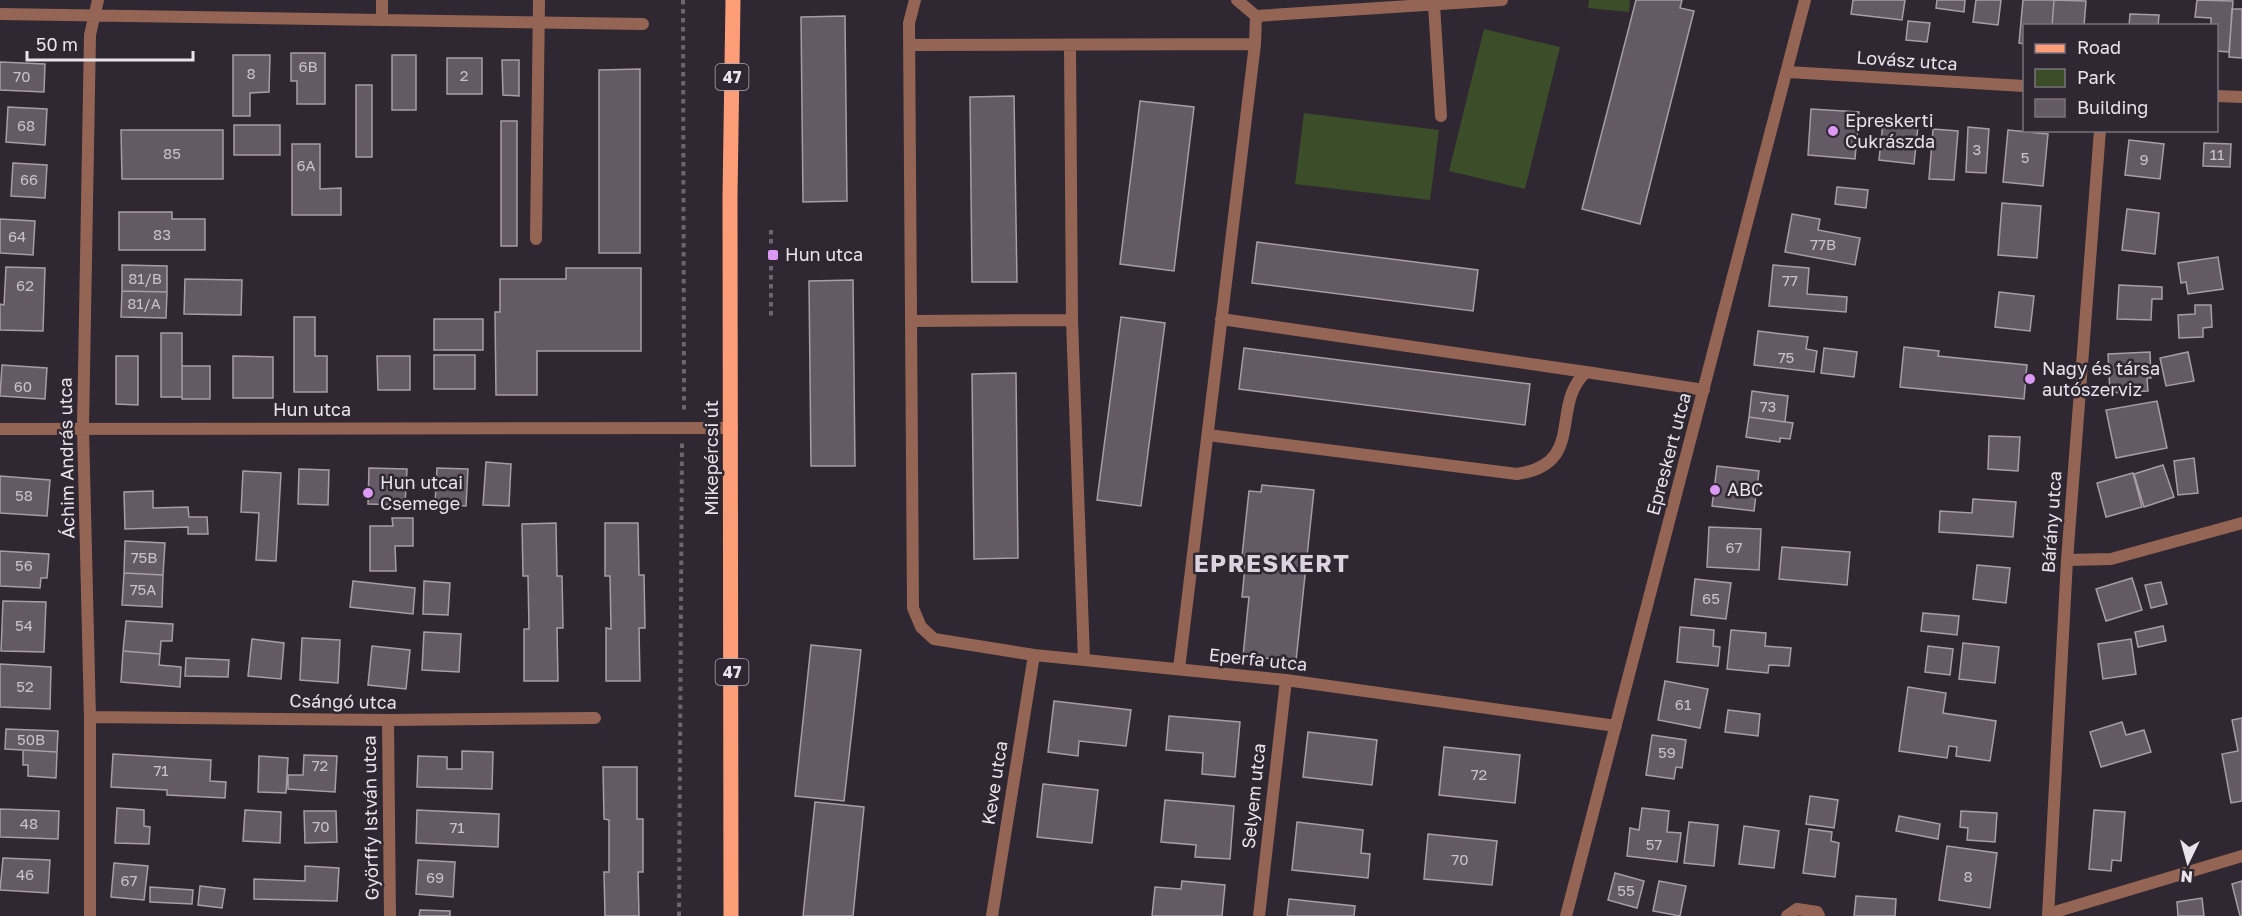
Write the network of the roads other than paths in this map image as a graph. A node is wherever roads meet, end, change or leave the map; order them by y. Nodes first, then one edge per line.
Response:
1 (98, 0) edge
2 (382, 0) edge
3 (539, 0) edge
4 (733, 0) edge
5 (915, 0) edge
6 (1237, 0) edge
7 (1502, 0) edge
8 (1806, 0) edge
9 (1434, 4) junction
10 (0, 14) edge
11 (96, 14) junction
12 (1256, 16) junction
13 (382, 20) junction
14 (539, 22) junction
15 (643, 24) dead end
16 (1256, 44) junction
17 (909, 45) junction
18 (1070, 46) junction
19 (1788, 72) junction
20 (2023, 86) edge
21 (2218, 96) edge
22 (2242, 97) edge
23 (1441, 116) dead end
24 (2100, 132) edge
25 (536, 239) dead end
26 (1221, 319) junction
27 (1072, 320) junction
28 (911, 321) junction
29 (1586, 372) junction
30 (1704, 390) junction
31 (83, 428) junction
32 (732, 428) junction
33 (0, 429) edge
34 (1208, 435) junction
35 (2242, 523) edge
36 (2067, 560) junction
37 (1034, 655) junction
38 (1084, 660) junction
39 (1179, 669) junction
40 (1286, 680) junction
41 (90, 717) junction
42 (595, 718) dead end
43 (388, 720) junction
44 (1616, 726) junction
45 (2242, 856) edge
46 (2048, 915) edge
47 (90, 916) edge
48 (390, 916) edge
49 (731, 916) edge
50 (992, 916) edge
51 (1259, 916) edge
52 (1566, 916) edge
53 (1787, 916) edge
54 (1819, 916) edge

1 - 11 street, Áchim András utca
2 - 13 street
3 - 14 street
4 - 32 main road, Mikepércsi út / 47
5 - 17 street
6 - 12 street
7 - 9 street
8 - 19 street, Epreskert utca
9 - 12 street
9 - 23 street
10 - 11 street
11 - 13 street
11 - 31 street, Áchim András utca
12 - 16 street
13 - 14 street
14 - 15 street
14 - 25 street
16 - 18 street
16 - 26 street
17 - 18 street
17 - 28 street
18 - 27 street
19 - 20 street, Lovász utca
19 - 30 street, Epreskert utca
21 - 22 street
24 - 36 street, Bárány utca
26 - 29 street
26 - 34 street
27 - 28 street
27 - 38 street
28 - 37 street, Eperfa utca
29 - 30 street
29 - 34 street
30 - 44 street, Epreskert utca
31 - 32 street, Hun utca
31 - 33 street, Hun utca
31 - 41 street, Áchim András utca
32 - 49 main road, Mikepércsi út / 47
34 - 39 street
35 - 36 street
36 - 46 street, Bárány utca
37 - 38 street, Eperfa utca
37 - 50 street, Keve utca
38 - 39 street, Eperfa utca
39 - 40 street, Eperfa utca
40 - 44 street, Eperfa utca
40 - 51 street, Selyem utca
41 - 43 street, Csángó utca
41 - 47 street, Áchim András utca
42 - 43 street, Csángó utca
43 - 48 street, Györffy István utca
44 - 52 street, Epreskert utca
45 - 46 street
53 - 54 street

